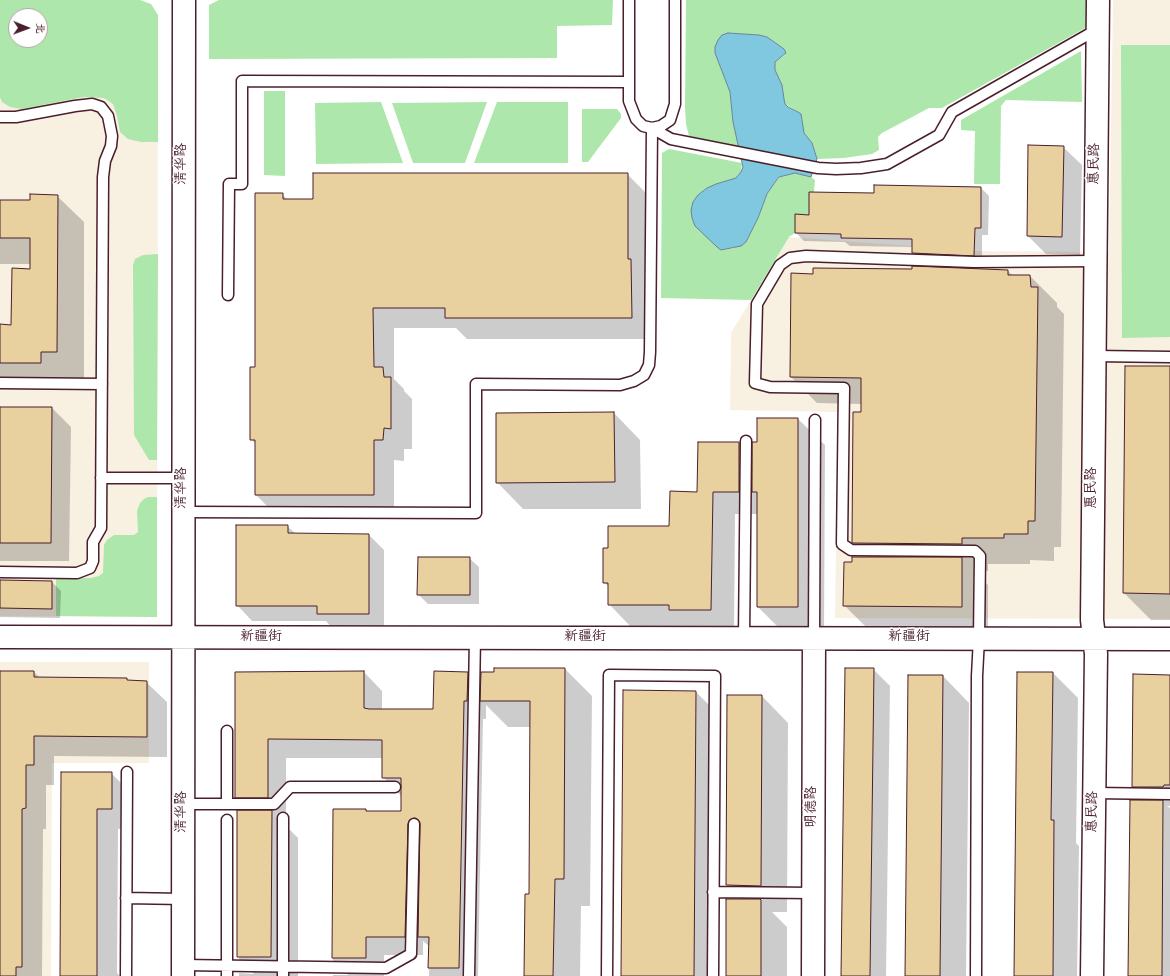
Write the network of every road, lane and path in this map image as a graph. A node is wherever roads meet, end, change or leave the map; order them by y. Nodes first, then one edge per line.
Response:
1 (184, 0) edge
2 (629, 0) edge
3 (675, 0) edge
4 (1098, 0) edge
5 (1098, 29) junction
6 (628, 82) junction
7 (0, 117) edge
8 (652, 128) junction
9 (1095, 261) junction
10 (228, 295) dead end
11 (1094, 356) junction
12 (1170, 357) edge
13 (0, 383) edge
14 (102, 384) junction
15 (815, 420) dead end
16 (746, 441) dead end
17 (101, 478) junction
18 (183, 478) junction
19 (183, 512) junction
20 (0, 572) edge
21 (0, 637) edge
22 (183, 637) junction
23 (475, 638) junction
24 (744, 638) junction
25 (814, 638) junction
26 (979, 638) junction
27 (1094, 639) junction
28 (1170, 639) edge
29 (227, 731) dead end
30 (127, 772) dead end
31 (394, 787) dead end
32 (1094, 793) junction
33 (1170, 794) edge
34 (183, 804) junction
35 (227, 804) junction
36 (283, 818) dead end
37 (227, 820) dead end
38 (414, 824) dead end
39 (713, 892) junction
40 (813, 893) junction
41 (126, 898) junction
42 (183, 899) junction
43 (183, 971) edge
44 (227, 971) edge
45 (283, 971) edge
46 (386, 972) edge
47 (126, 976) edge
48 (469, 976) edge
49 (607, 976) edge
50 (713, 976) edge
51 (813, 976) edge
52 (976, 976) edge
53 (1092, 976) edge

1 - 18 street, 清华路
2 - 6 lane
3 - 8 lane
4 - 5 street, 惠民路
5 - 8 lane
5 - 9 street, 惠民路
6 - 8 lane
6 - 10 lane
7 - 14 lane
8 - 19 lane
9 - 11 street, 惠民路
9 - 26 lane
11 - 12 lane
11 - 27 street, 惠民路
13 - 14 lane
14 - 17 lane
15 - 25 lane
16 - 24 lane
17 - 18 lane
17 - 20 lane
18 - 19 street, 清华路
19 - 22 street, 清华路
21 - 22 street, 新疆街
22 - 23 street, 新疆街
22 - 34 street, 清华路
23 - 24 street, 新疆街
23 - 48 lane
24 - 25 street, 新疆街
25 - 26 street, 新疆街
25 - 40 street, 明德路
26 - 27 street, 新疆街
26 - 52 lane
27 - 28 street, 新疆街
27 - 32 street, 惠民路
29 - 35 lane
30 - 41 lane
31 - 35 lane
32 - 33 lane
32 - 53 street, 惠民路
34 - 35 lane
34 - 42 street, 清华路
36 - 45 lane
37 - 44 lane
38 - 46 lane
39 - 40 lane
39 - 49 lane
39 - 50 lane
40 - 51 street, 明德路
41 - 42 lane
41 - 47 lane
42 - 43 street, 清华路
43 - 44 lane
44 - 45 lane
45 - 46 lane

